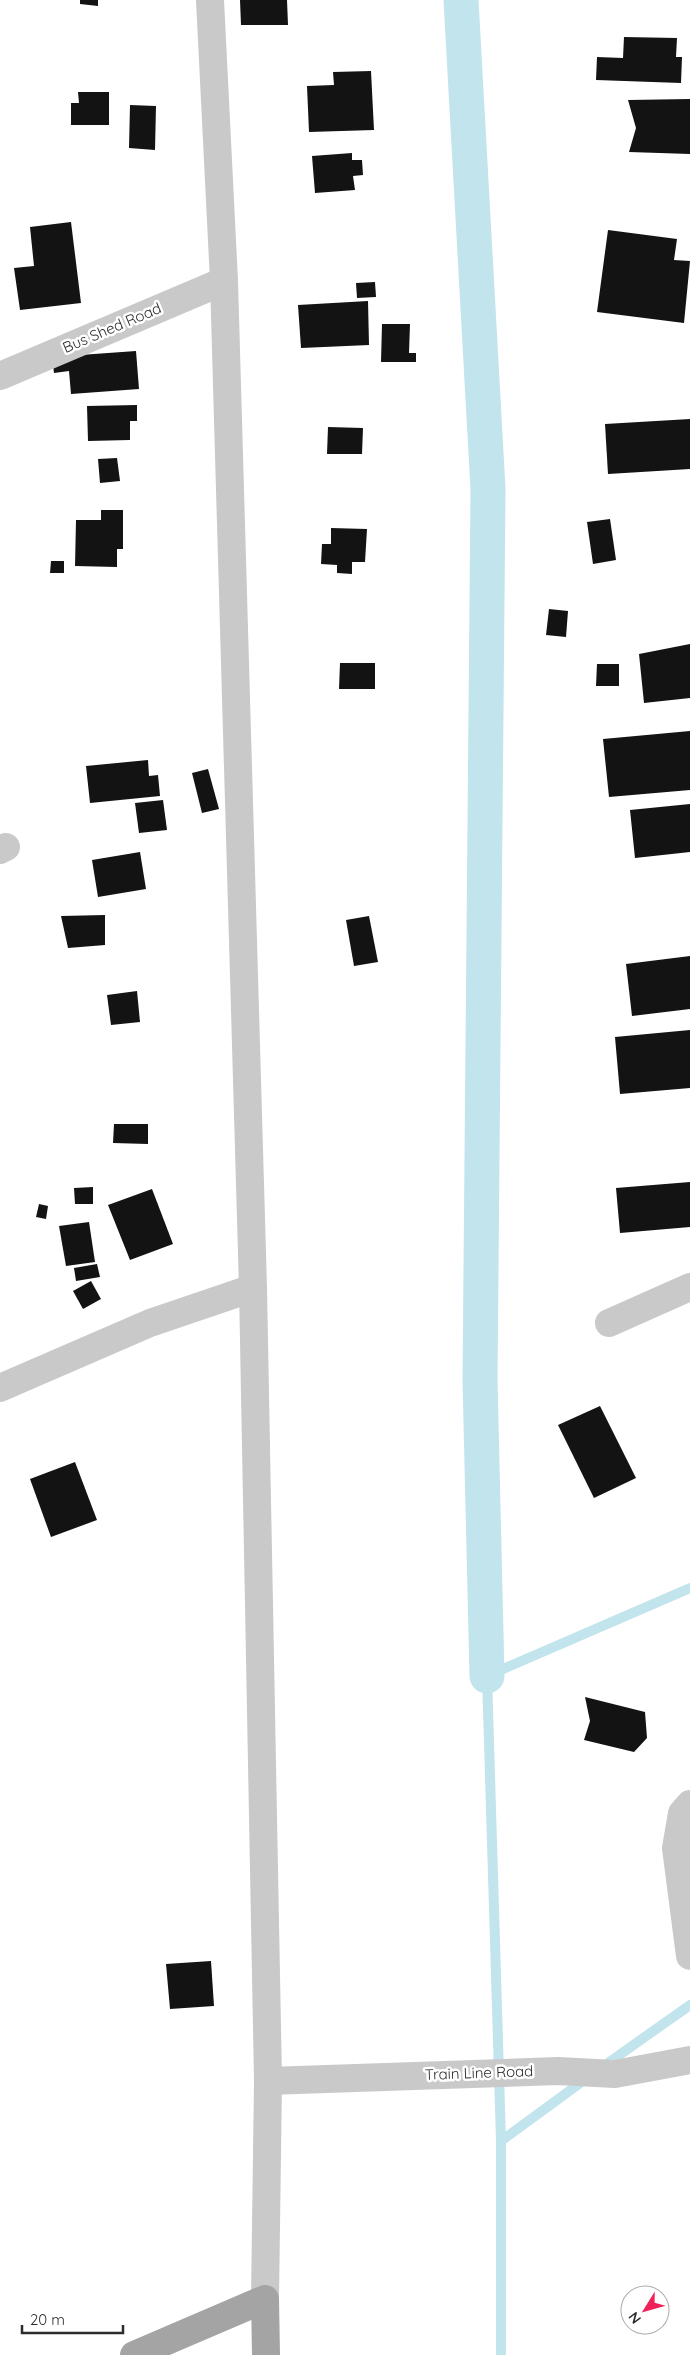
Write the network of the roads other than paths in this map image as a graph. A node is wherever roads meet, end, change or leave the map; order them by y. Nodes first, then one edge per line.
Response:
1 (210, 0) edge
2 (224, 281) junction
3 (0, 376) edge
4 (690, 1287) edge
5 (253, 1288) junction
6 (608, 1323) dead end
7 (0, 1388) edge
8 (690, 1804) edge
9 (690, 1956) edge
10 (690, 2060) edge
11 (268, 2081) junction
12 (265, 2300) junction
13 (134, 2355) edge
14 (266, 2355) edge

1 - 2 street
2 - 3 street, Bus Shed Road
2 - 5 street
4 - 6 street
5 - 7 street
5 - 11 street
8 - 9 street
10 - 11 street, Train Line Road
11 - 12 street
12 - 13 main road
12 - 14 main road

